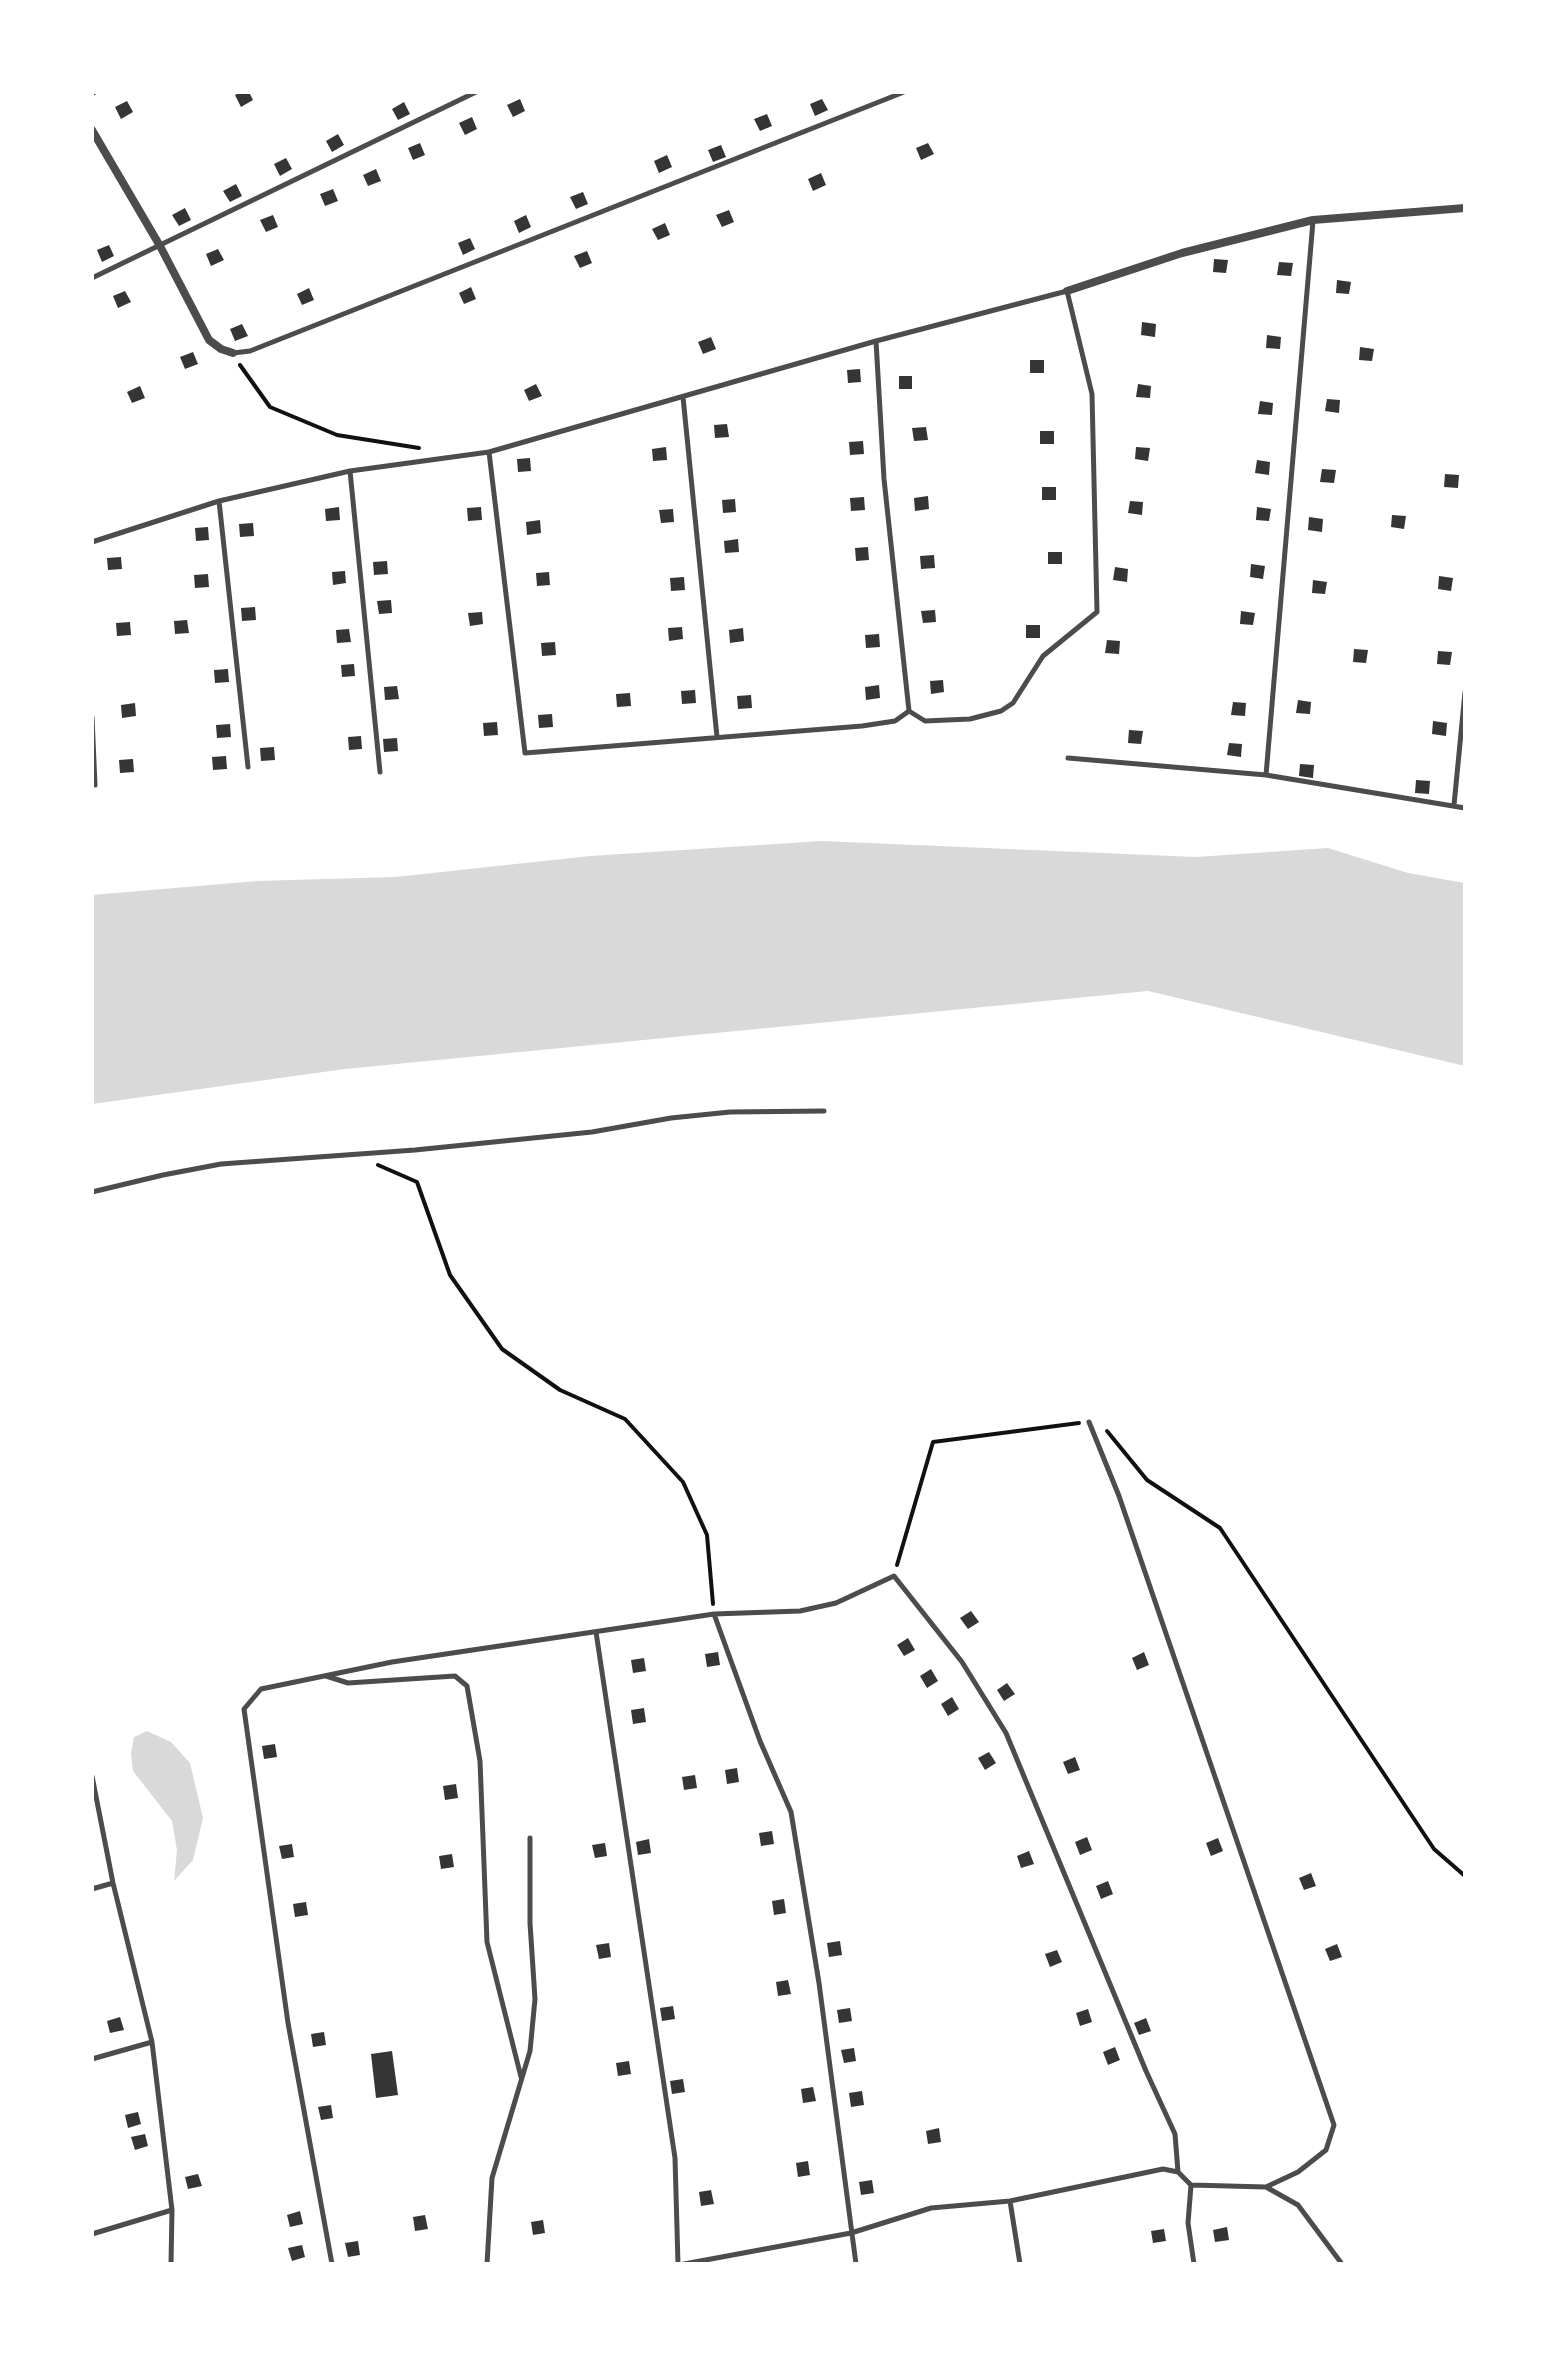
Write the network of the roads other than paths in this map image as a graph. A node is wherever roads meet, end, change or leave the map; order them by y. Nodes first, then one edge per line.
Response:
1 (476, 92) edge
2 (904, 92) edge
3 (92, 130) edge
4 (1465, 208) edge
5 (1313, 220) junction
6 (160, 246) junction
7 (92, 278) edge
8 (1067, 291) junction
9 (876, 341) junction
10 (233, 353) joint
11 (683, 397) junction
12 (489, 452) junction
13 (350, 471) junction
14 (219, 501) junction
15 (92, 542) edge
16 (1465, 692) edge
17 (909, 711) junction
18 (92, 717) edge
19 (717, 737) junction
20 (1068, 758) dead end
21 (248, 767) dead end
22 (380, 772) dead end
23 (1266, 775) junction
24 (95, 785) dead end
25 (1454, 805) junction
26 (1465, 808) edge
27 (824, 1111) dead end
28 (92, 1192) edge
29 (1089, 1422) road end
30 (714, 1614) junction
31 (596, 1632) junction
32 (324, 1676) junction
33 (92, 1776) edge
34 (530, 1838) dead end
35 (113, 1883) junction
36 (92, 1889) edge
37 (152, 2042) junction
38 (92, 2059) edge
39 (521, 2077) junction
40 (1178, 2172) junction
41 (1191, 2185) junction
42 (1266, 2187) junction
43 (1010, 2201) junction
44 (172, 2210) junction
45 (851, 2233) junction
46 (92, 2234) edge
47 (171, 2264) edge
48 (332, 2264) edge
49 (487, 2264) edge
50 (681, 2264) edge
51 (856, 2264) edge
52 (1020, 2264) edge
53 (1194, 2264) edge
54 (1342, 2264) edge

1 - 6 lane
2 - 10 lane
3 - 6 street
4 - 5 street
5 - 8 street
5 - 23 lane
6 - 7 lane
6 - 10 street
8 - 9 lane
8 - 17 lane
9 - 11 lane
9 - 17 lane
11 - 12 lane
11 - 19 lane
12 - 13 lane
12 - 19 lane
13 - 14 lane
13 - 22 lane
14 - 15 lane
14 - 21 lane
16 - 25 lane
17 - 19 lane
18 - 24 lane
20 - 23 lane
23 - 25 lane
25 - 26 lane
27 - 28 lane
29 - 42 lane
30 - 31 lane
30 - 40 lane
30 - 45 lane
31 - 32 lane
31 - 50 lane
32 - 39 lane
32 - 48 lane
33 - 35 lane
34 - 39 lane
35 - 36 lane
35 - 37 lane
37 - 38 lane
37 - 44 lane
39 - 49 lane
40 - 41 lane
40 - 43 lane
41 - 42 lane
41 - 53 lane
42 - 54 lane
43 - 45 lane
43 - 52 lane
44 - 46 lane
44 - 47 lane
45 - 50 lane
45 - 51 lane

